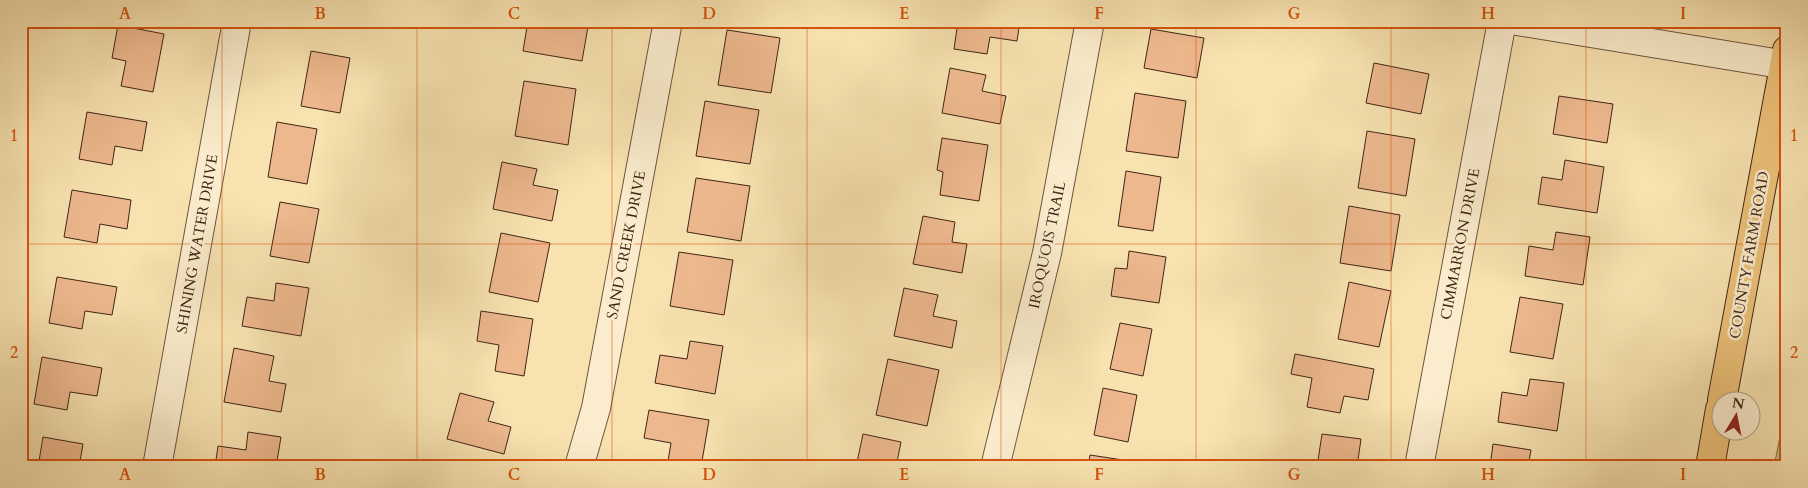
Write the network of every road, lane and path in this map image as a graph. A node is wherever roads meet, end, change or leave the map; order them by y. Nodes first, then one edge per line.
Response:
1 (237, 21) edge
2 (668, 21) edge
3 (1090, 21) edge
4 (1502, 21) edge
5 (1517, 21) edge
6 (1786, 60) edge
7 (1724, 390) edge
8 (1715, 440) edge
9 (157, 467) edge
10 (579, 467) edge
11 (995, 467) edge
12 (1419, 467) edge
13 (1710, 467) edge

1 - 9 street, SHINING WATER DRIVE
2 - 10 street, SAND CREEK DRIVE
3 - 11 street, IROQUOIS TRAIL
4 - 12 street, CIMMARRON DRIVE
5 - 6 street
6 - 7 main road, COUNTY FARM ROAD
8 - 13 main road

